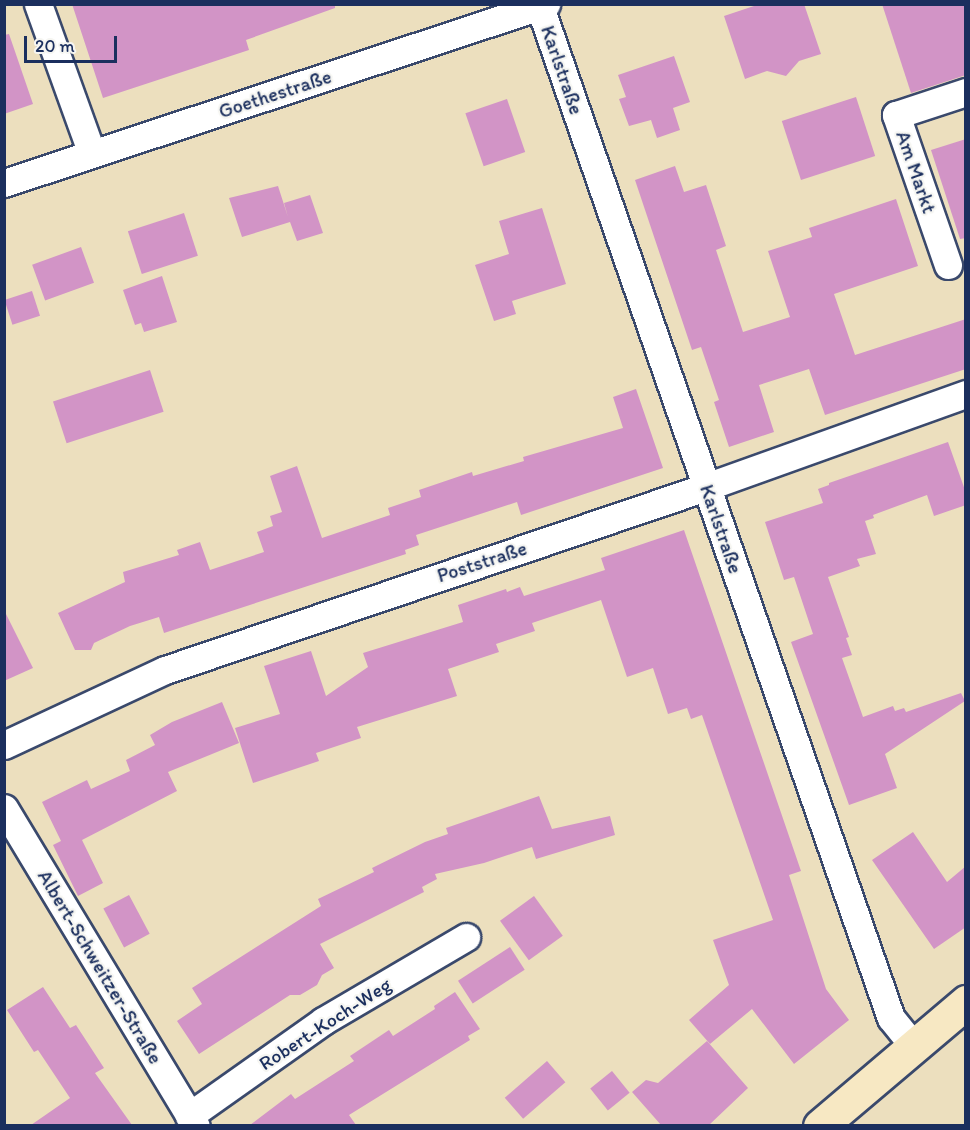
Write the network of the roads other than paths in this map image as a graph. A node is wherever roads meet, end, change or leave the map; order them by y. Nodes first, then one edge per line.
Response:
1 (38, 4) edge
2 (542, 5) edge
3 (966, 92) edge
4 (92, 154) junction
5 (4, 183) edge
6 (948, 265) dead end
7 (966, 394) edge
8 (706, 487) junction
9 (4, 745) edge
10 (4, 808) edge
11 (466, 937) dead end
12 (966, 1002) edge
13 (914, 1046) junction
14 (192, 1121) edge
15 (820, 1125) edge

1 - 4 street
2 - 4 street, Goethestraße
2 - 8 street, Karlstraße
3 - 6 street, Am Markt
4 - 5 street, Goethestraße
7 - 8 street, Poststraße
8 - 9 street, Poststraße
8 - 13 street, Karlstraße
10 - 14 street, Albert-Schweitzer-Straße
11 - 14 street, Robert-Koch-Weg
12 - 13 main road
13 - 15 main road

